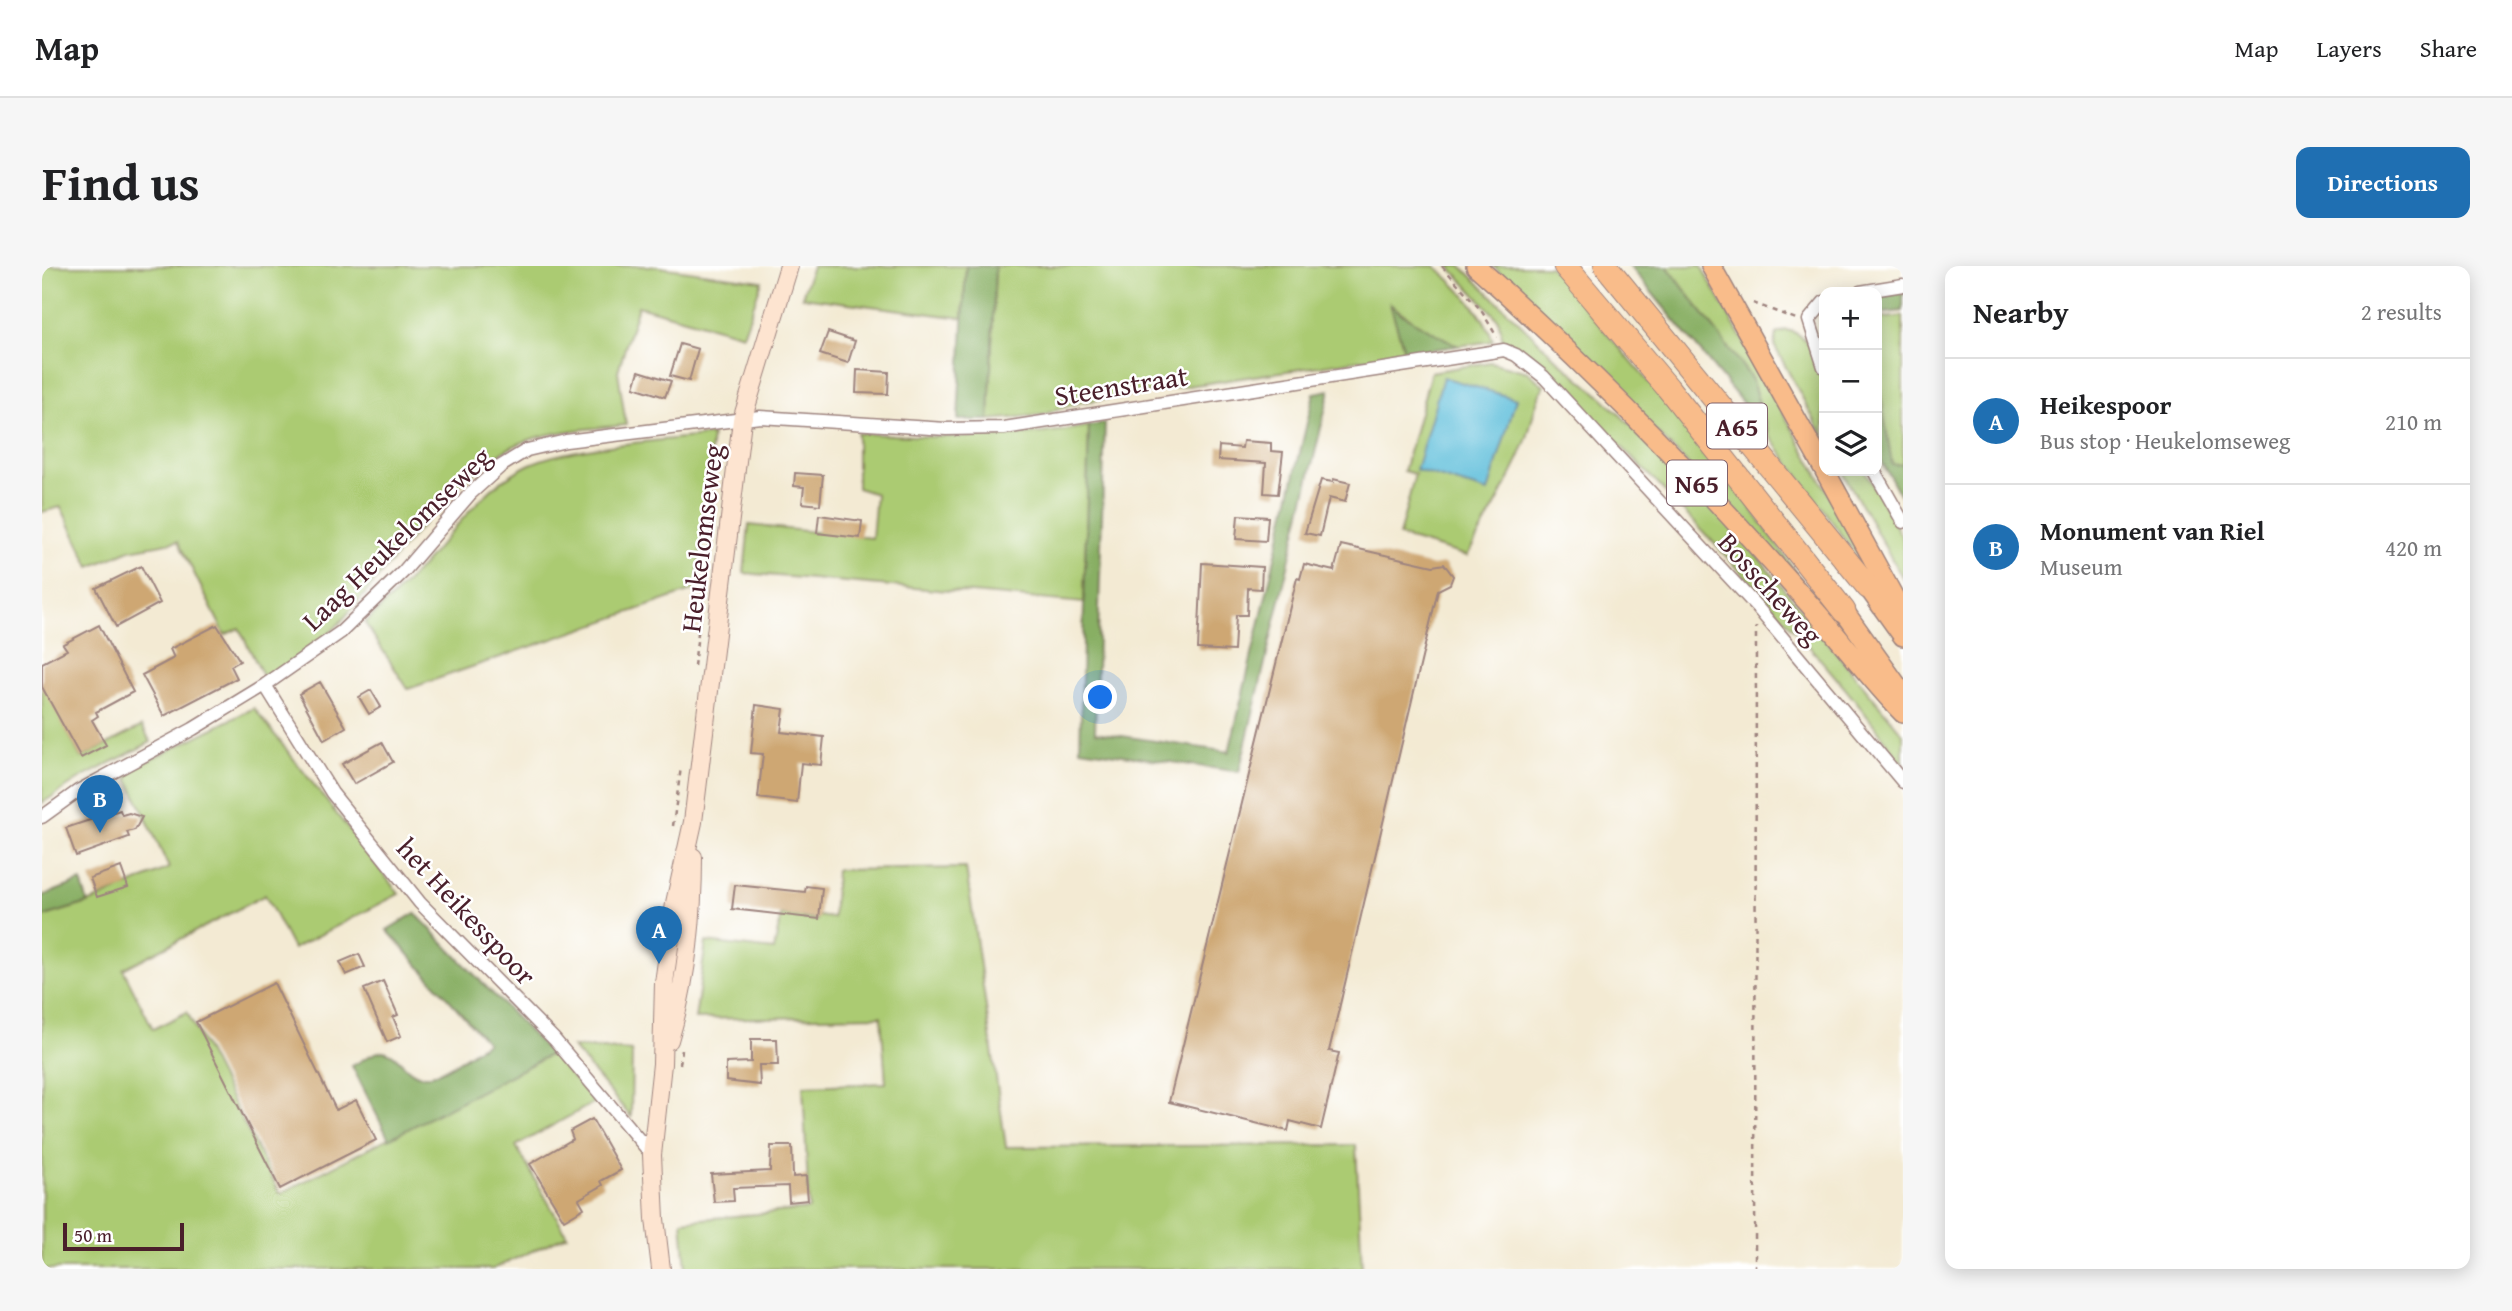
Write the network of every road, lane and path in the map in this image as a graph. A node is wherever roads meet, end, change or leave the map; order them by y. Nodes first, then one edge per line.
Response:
1 (789, 266) edge
2 (1442, 266) edge
3 (1476, 266) edge
4 (1565, 266) edge
5 (1606, 266) edge
6 (1711, 266) edge
7 (1903, 285) edge
8 (1882, 288) edge
9 (1749, 301) dead end
10 (1819, 308) edge
11 (1809, 320) junction
12 (1503, 350) junction
13 (1819, 352) edge
14 (743, 420) junction
15 (1819, 459) edge
16 (1828, 476) edge
17 (1877, 476) edge
18 (716, 484) dead end
19 (1903, 522) edge
20 (1868, 587) joint
21 (1756, 606) junction
22 (1844, 611) joint
23 (1903, 614) edge
24 (1903, 636) edge
25 (692, 678) dead end
26 (265, 685) junction
27 (1903, 694) edge
28 (1903, 713) edge
29 (682, 758) dead end
30 (1903, 782) edge
31 (42, 817) edge
32 (673, 826) dead end
33 (652, 1155) junction
34 (661, 1269) edge
35 (1755, 1269) edge

1 - 14 street, Heukelomseweg
2 - 12 path
3 - 28 main road, N65
4 - 22 highway, A65
5 - 20 highway, A65
6 - 15 main road
7 - 8 street
9 - 11 path
10 - 11 street
11 - 13 street
12 - 14 street, Steenstraat
12 - 21 street, Bosscheweg
14 - 26 street, Laag Heukelomseweg
14 - 33 street, Heukelomseweg
16 - 23 main road
17 - 19 street
18 - 25 path
20 - 24 main road
21 - 30 street, Bosscheweg
21 - 35 path
22 - 27 main road
26 - 31 street, Laag Heukelomseweg
26 - 33 street, het Heikesspoor
29 - 32 path
33 - 34 street, Heukelomseweg

